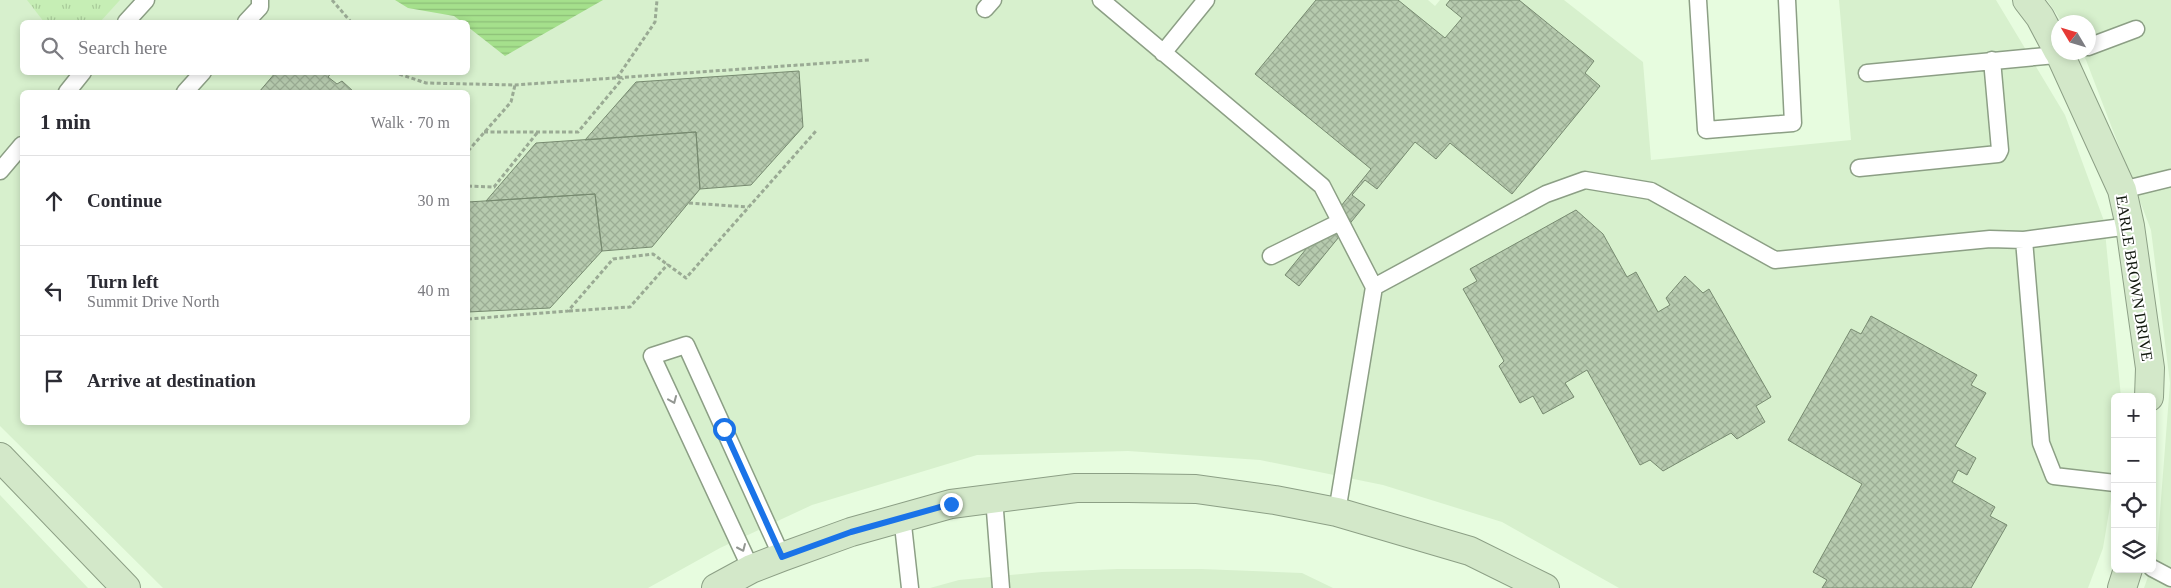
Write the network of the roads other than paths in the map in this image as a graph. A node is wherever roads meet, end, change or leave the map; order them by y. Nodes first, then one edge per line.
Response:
1 (146, 0) edge
2 (260, 0) edge
3 (1101, 0) edge
4 (1206, 0) edge
5 (1698, 0) edge
6 (1787, 0) edge
7 (2027, 0) edge
8 (128, 20) edge
9 (248, 20) edge
10 (2136, 30) dead end
11 (2051, 34) edge
12 (2096, 44) edge
13 (1163, 52) junction
14 (2051, 54) edge
15 (1992, 60) junction
16 (2066, 60) edge
17 (1867, 73) dead end
18 (81, 75) edge
19 (200, 75) edge
20 (69, 90) edge
21 (187, 90) edge
22 (20, 147) edge
23 (1859, 168) dead end
24 (0, 171) edge
25 (2171, 178) edge
26 (2122, 190) junction
27 (1340, 222) junction
28 (2130, 226) junction
29 (2024, 240) junction
30 (1271, 256) dead end
31 (1374, 287) junction
32 (2149, 393) edge
33 (0, 457) edge
34 (2111, 482) edge
35 (994, 498) junction
36 (1337, 512) junction
37 (902, 516) junction
38 (782, 557) junction
39 (751, 569) junction
40 (2156, 570) edge
41 (2127, 573) edge
42 (2171, 578) edge
43 (126, 588) edge
44 (716, 588) edge
45 (910, 588) edge
46 (1001, 588) edge
47 (1545, 588) edge
48 (2122, 588) edge

1 - 8 lane
2 - 9 lane
3 - 13 lane
4 - 13 lane
5 - 6 lane
7 - 11 street, EARLE BROWN DRIVE
10 - 12 lane
13 - 27 lane
14 - 15 lane
15 - 17 lane
15 - 23 lane
16 - 26 street, EARLE BROWN DRIVE
18 - 20 lane
19 - 21 lane
22 - 24 lane
25 - 26 lane
26 - 28 street, EARLE BROWN DRIVE
27 - 30 lane
27 - 31 lane
28 - 29 lane
28 - 32 street, EARLE BROWN DRIVE
29 - 31 lane
29 - 34 lane
31 - 36 lane
33 - 43 street
35 - 36 street
35 - 37 street
35 - 46 lane
36 - 47 street
37 - 38 street
37 - 45 lane
38 - 39 street
38 -> 39 lane
39 - 44 street
40 - 42 lane
41 - 48 street

